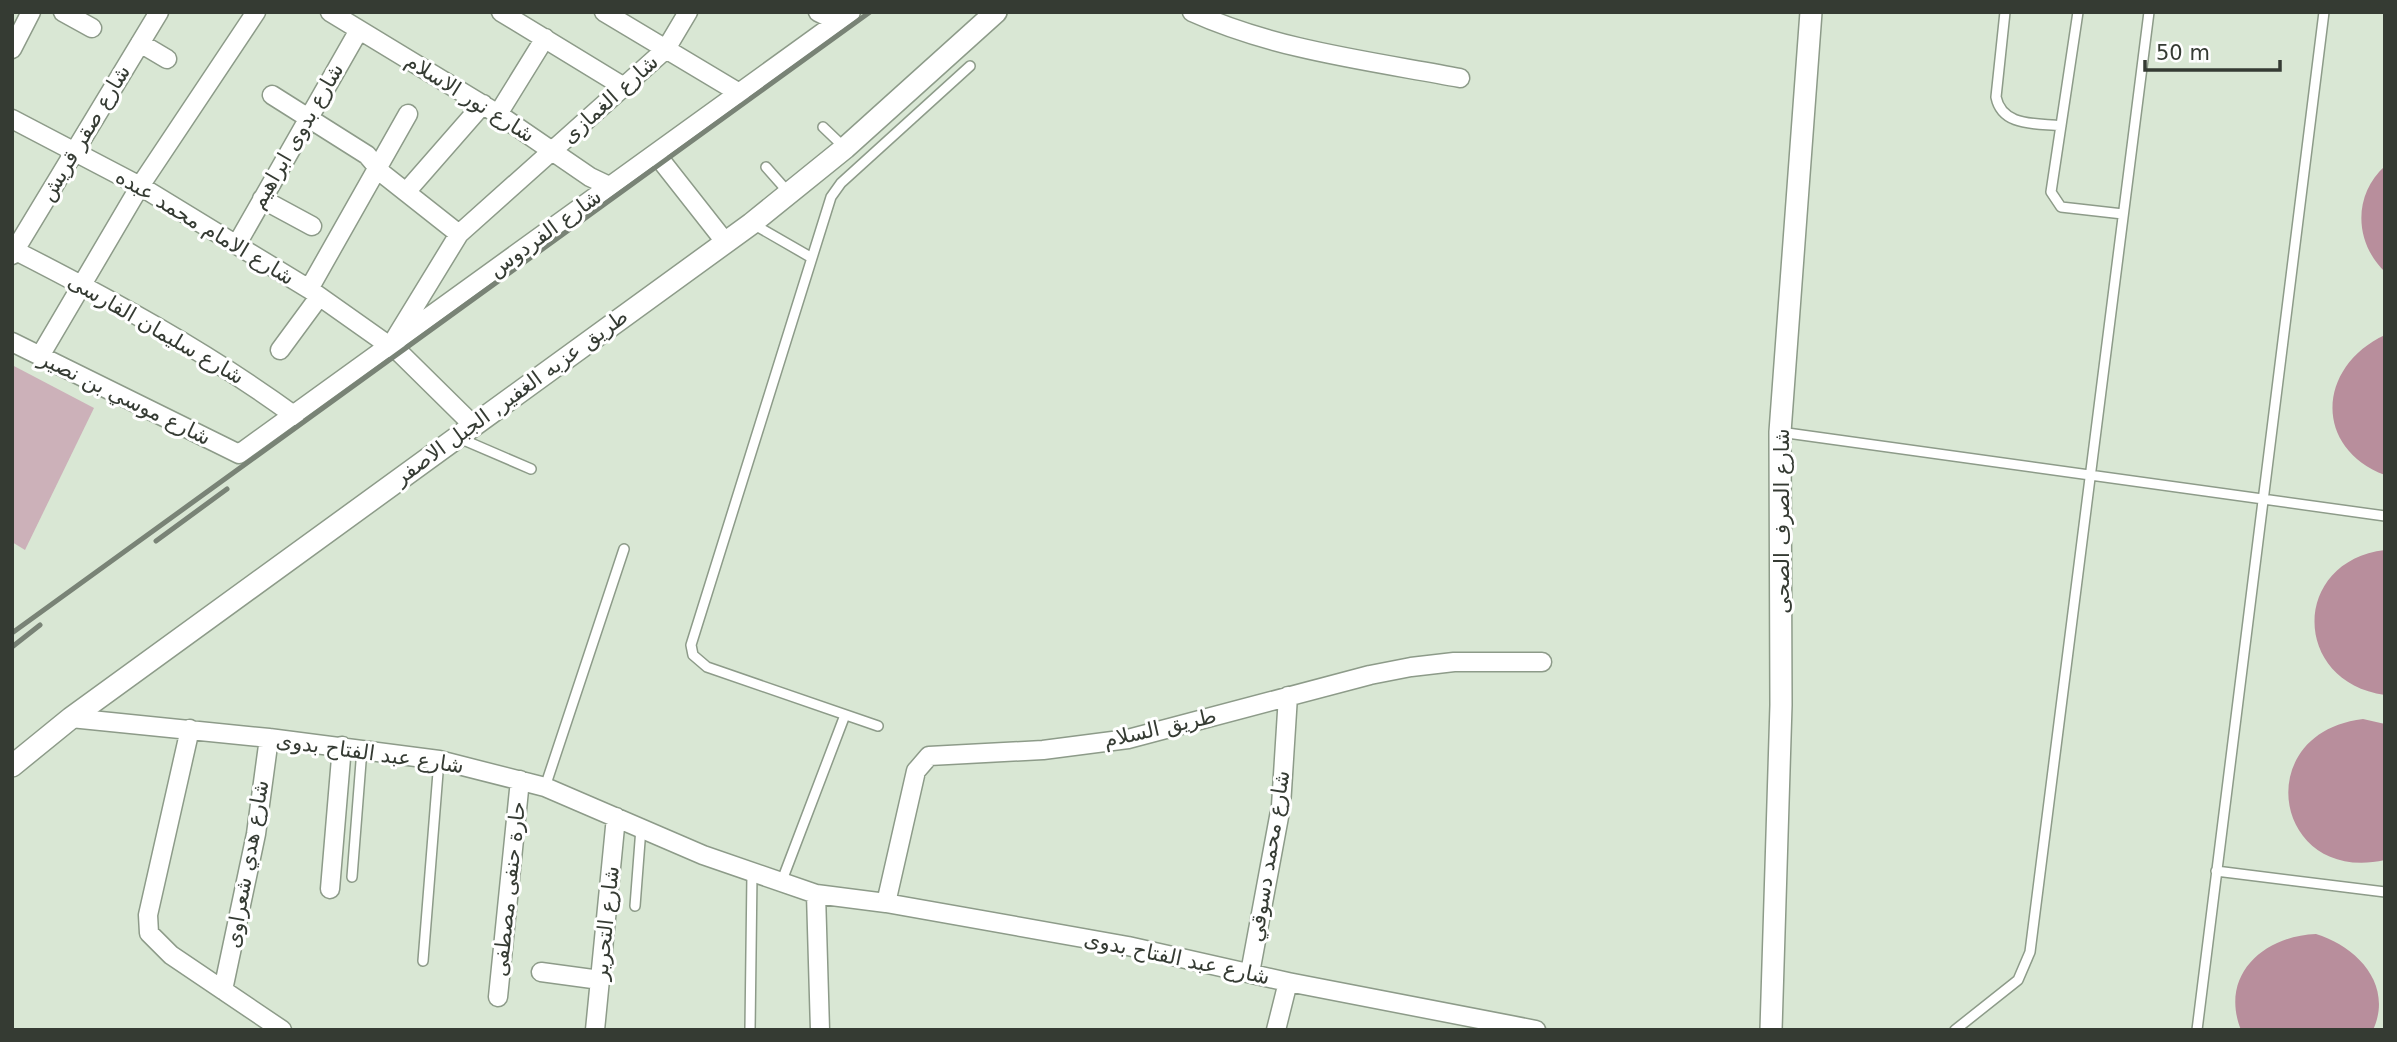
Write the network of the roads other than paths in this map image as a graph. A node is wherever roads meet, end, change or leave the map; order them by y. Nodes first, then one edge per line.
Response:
1 (31, 12) edge
2 (63, 12) edge
3 (159, 12) edge
4 (256, 12) edge
5 (330, 12) edge
6 (501, 12) edge
7 (604, 12) edge
8 (688, 12) edge
9 (817, 12) edge
10 (996, 12) edge
11 (1192, 12) edge
12 (1811, 12) edge
13 (2005, 12) edge
14 (2078, 12) edge
15 (2149, 12) edge
16 (2324, 12) edge
17 (845, 17) edge
18 (92, 28) dead end
19 (359, 30) junction
20 (545, 38) junction
21 (140, 43) junction
22 (12, 49) edge
23 (666, 49) junction
24 (167, 59) dead end
25 (970, 66) dead end
26 (1460, 78) dead end
27 (624, 87) junction
28 (741, 94) junction
29 (272, 95) dead end
30 (490, 109) junction
31 (408, 114) dead end
32 (307, 117) junction
33 (12, 119) edge
34 (2061, 126) junction
35 (823, 127) dead end
36 (845, 148) junction
37 (73, 150) junction
38 (554, 150) junction
39 (656, 154) junction
40 (766, 167) dead end
41 (377, 169) junction
42 (140, 186) junction
43 (609, 186) junction
44 (406, 192) junction
45 (789, 193) junction
46 (262, 199) junction
47 (2123, 214) junction
48 (751, 223) junction
49 (312, 226) dead end
50 (459, 234) junction
51 (726, 243) junction
52 (237, 244) junction
53 (13, 251) edge
54 (812, 258) junction
55 (82, 284) junction
56 (314, 293) junction
57 (12, 342) edge
58 (390, 346) junction
59 (280, 350) dead end
60 (40, 356) junction
61 (295, 416) junction
62 (464, 430) junction
63 (1780, 432) junction
64 (239, 454) joint
65 (531, 469) dead end
66 (2092, 477) junction
67 (2262, 501) junction
68 (2385, 516) edge
69 (624, 549) dead end
70 (1542, 662) dead end
71 (1288, 696) junction
72 (845, 715) junction
73 (71, 718) junction
74 (878, 726) dead end
75 (190, 729) junction
76 (269, 738) junction
77 (342, 746) junction
78 (362, 749) junction
79 (439, 760) junction
80 (12, 766) edge
81 (520, 780) junction
82 (545, 787) junction
83 (616, 817) junction
84 (641, 828) junction
85 (2216, 871) junction
86 (752, 874) junction
87 (352, 877) dead end
88 (781, 884) junction
89 (330, 889) dead end
90 (2385, 892) edge
91 (816, 894) junction
92 (886, 903) junction
93 (635, 906) dead end
94 (423, 961) dead end
95 (541, 972) dead end
96 (1250, 973) junction
97 (600, 980) junction
98 (1288, 982) junction
99 (223, 990) junction
100 (498, 997) dead end
101 (282, 1030) edge
102 (595, 1030) edge
103 (750, 1030) edge
104 (820, 1030) edge
105 (1276, 1030) edge
106 (1536, 1030) edge
107 (1771, 1030) edge
108 (1955, 1030) edge
109 (2197, 1030) edge

1 - 22 street
2 - 18 street
3 - 21 street, شارع صقر قريش
4 - 42 street
5 - 19 street, شارع نور الاسلام
6 - 20 street
7 - 23 street
8 - 23 street, شارع الغمازى
9 - 17 street
10 - 36 street, طريق عزبه الغفير, الجبل الاصفر
11 - 26 street
12 - 63 street, شارع الصرف الصحى
13 - 34 lane
14 - 34 lane
15 - 47 lane
16 - 67 lane
17 - 28 street, شارع الفردوس
19 - 30 street, شارع نور الاسلام
19 - 32 street, شارع بدوى ابراهيم
20 - 27 street
20 - 30 street
21 - 24 street
21 - 37 street, شارع صقر قريش
23 - 27 street, شارع الغمازى
23 - 28 street
25 - 54 lane
27 - 38 street, شارع الغمازى
28 - 39 street, شارع الفردوس
29 - 32 street
30 - 38 street, شارع نور الاسلام
30 - 44 street
31 - 41 street
32 - 41 street
32 - 46 street, شارع بدوى ابراهيم
33 - 37 street, شارع الامام محمد عبده
34 - 47 lane
35 - 36 lane
36 - 45 street, طريق عزبه الغفير, الجبل الاصفر
37 - 42 street, شارع الامام محمد عبده
37 - 53 street, شارع صقر قريش
38 - 43 street, شارع نور الاسلام
38 - 50 street, شارع الغمازى
39 - 43 street, شارع الفردوس
39 - 51 street
40 - 45 lane
41 - 44 street
41 - 56 street
42 - 52 street, شارع الامام محمد عبده
42 - 55 street
43 - 58 street, شارع الفردوس
44 - 50 street
45 - 48 street, طريق عزبه الغفير, الجبل الاصفر
46 - 49 street
46 - 52 street, شارع بدوى ابراهيم
47 - 66 lane
48 - 51 street, طريق عزبه الغفير, الجبل الاصفر
48 - 54 lane
50 - 58 street, شارع الغمازى
51 - 62 street, طريق عزبه الغفير, الجبل الاصفر
52 - 56 street, شارع الامام محمد عبده
53 - 55 street, شارع سليمان الفارسى
54 - 72 lane
55 - 60 street
55 - 61 street, شارع سليمان الفارسى
56 - 58 street, شارع الامام محمد عبده
56 - 59 street
57 - 60 street, شارع موسي بن نصير
58 - 61 street, شارع الفردوس
58 - 62 street, شارع الامام محمد عبده
60 - 64 street, شارع موسي بن نصير
61 - 64 street, شارع الفردوس
62 - 65 lane
62 - 73 street, طريق عزبه الغفير, الجبل الاصفر
63 - 66 lane
63 - 107 street, شارع الصرف الصحى
66 - 67 lane
66 - 108 lane
67 - 68 lane
67 - 85 lane
69 - 82 lane
70 - 71 street, طريق السلام
71 - 92 street, طريق السلام
71 - 96 street, شارع محمد دسوقي
72 - 74 lane
72 - 88 lane
73 - 75 street, شارع عبد الفتاح بدوى
73 - 80 street, طريق عزبه الغفير, الجبل الاصفر
75 - 76 street, شارع عبد الفتاح بدوى
75 - 99 street
76 - 77 street, شارع عبد الفتاح بدوى
76 - 99 street, شارع هدي شعراوى
77 - 78 street, شارع عبد الفتاح بدوى
77 - 89 street
78 - 79 street, شارع عبد الفتاح بدوى
78 - 87 lane
79 - 81 street, شارع عبد الفتاح بدوى
79 - 94 lane
81 - 82 street, شارع عبد الفتاح بدوى
81 - 100 street, حارة حنفى مصطفى
82 - 83 street, شارع عبد الفتاح بدوى
83 - 84 street, شارع عبد الفتاح بدوى
83 - 97 street, شارع التحرير
84 - 86 street, شارع عبد الفتاح بدوى
84 - 93 lane
85 - 90 lane
85 - 109 lane
86 - 88 street, شارع عبد الفتاح بدوى
86 - 103 lane
88 - 91 street, شارع عبد الفتاح بدوى
91 - 92 street, شارع عبد الفتاح بدوى
91 - 104 street
92 - 96 street, شارع عبد الفتاح بدوى
95 - 97 street
96 - 98 street, شارع عبد الفتاح بدوى
97 - 102 street, شارع التحرير
98 - 105 street
98 - 106 street, شارع عبد الفتاح بدوى
99 - 101 street

